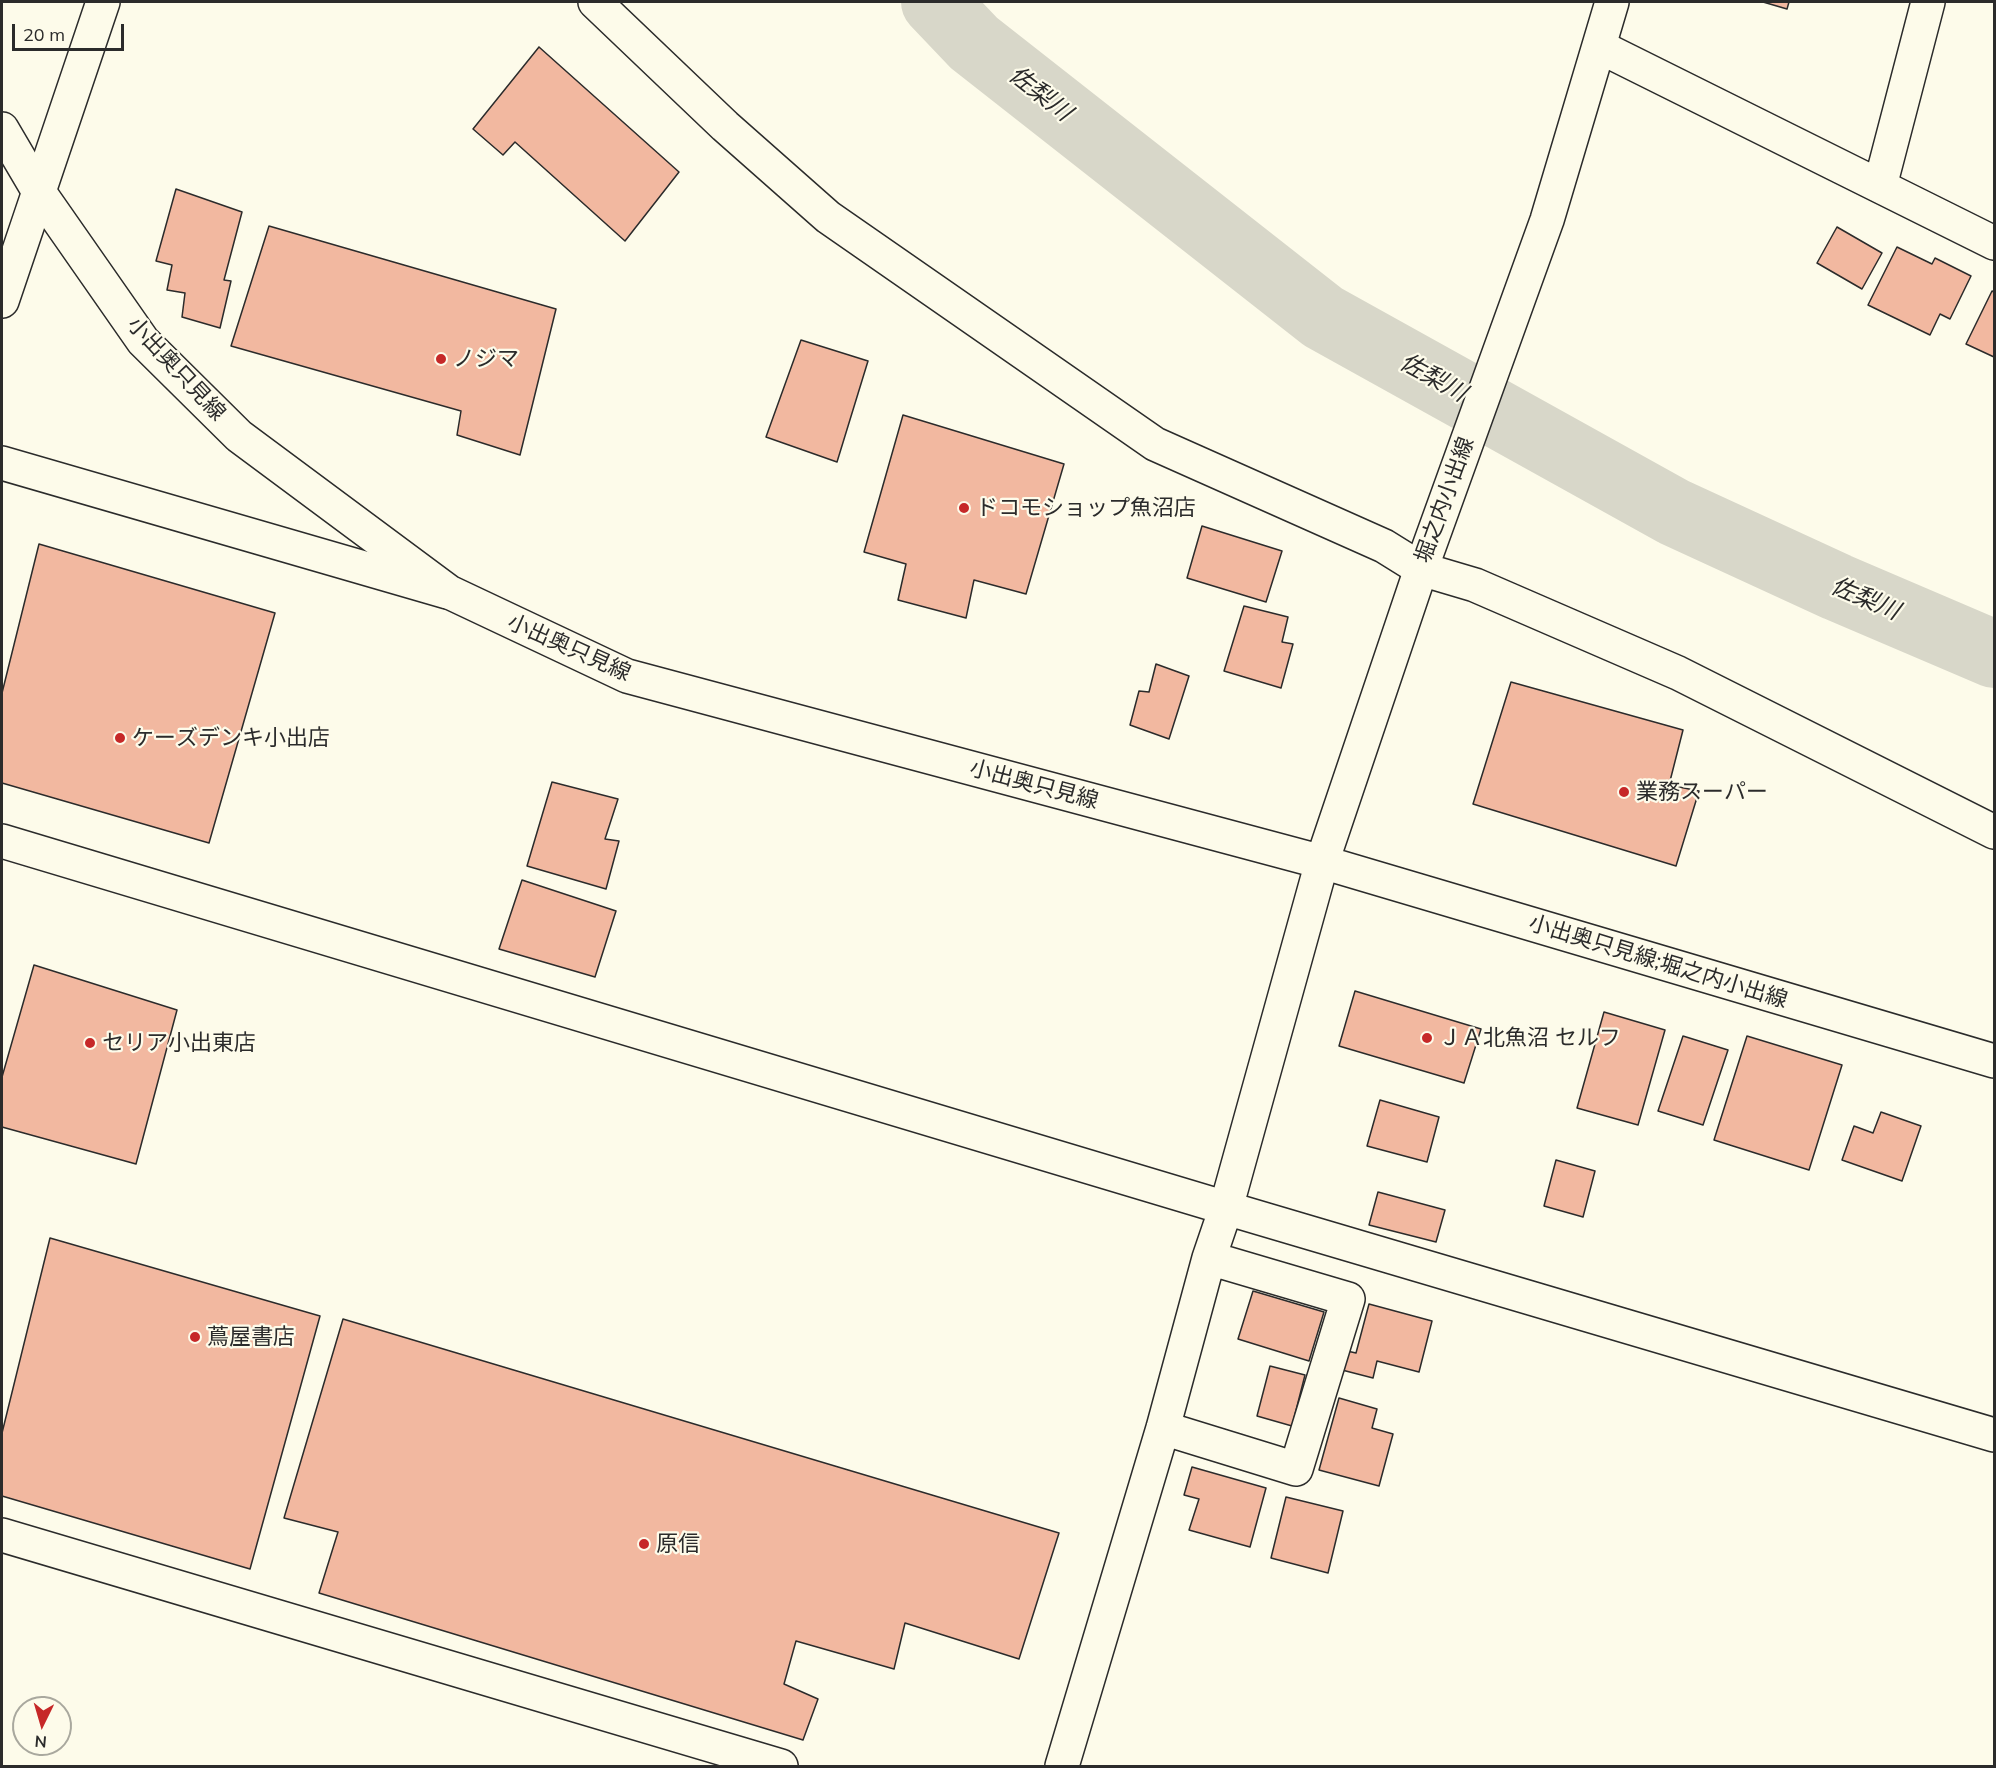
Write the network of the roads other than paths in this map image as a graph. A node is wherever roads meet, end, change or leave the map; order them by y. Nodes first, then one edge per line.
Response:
1 (103, 2) edge
2 (595, 2) edge
3 (1612, 2) edge
4 (1928, 2) edge
5 (1600, 47) junction
6 (2, 129) edge
7 (1880, 186) junction
8 (39, 192) junction
9 (1995, 243) edge
10 (2, 301) edge
11 (2, 463) edge
12 (1425, 556) junction
13 (449, 592) junction
14 (1995, 832) edge
15 (2, 841) edge
16 (1322, 862) junction
17 (1995, 1061) edge
18 (1226, 1208) junction
19 (1209, 1257) junction
20 (1163, 1428) junction
21 (1995, 1435) edge
22 (2, 1535) edge
23 (781, 1767) edge
24 (1062, 1767) edge

1 - 8 street
2 - 12 street
3 - 5 street, 堀之内小出線
4 - 7 street
5 - 7 street
5 - 12 street, 堀之内小出線
6 - 8 street, 小出奥只見線
7 - 9 street
8 - 10 street
8 - 13 street, 小出奥只見線
11 - 13 street
12 - 14 street
12 - 16 street, 堀之内小出線
13 - 16 street, 小出奥只見線
15 - 18 street
16 - 17 street, 小出奥只見線;堀之内小出線
16 - 18 street, 堀之内小出線
18 - 19 street, 堀之内小出線
18 - 21 street
19 - 20 street, 堀之内小出線
19 - 20 street
20 - 24 street, 堀之内小出線
22 - 23 street

